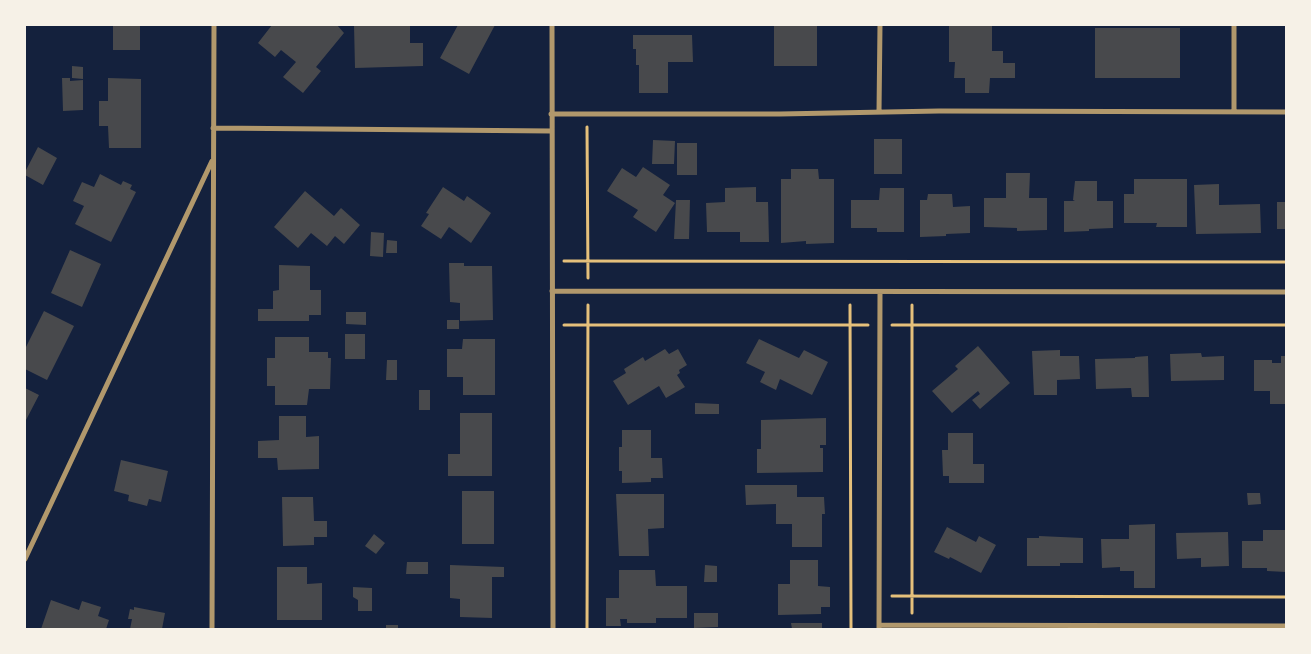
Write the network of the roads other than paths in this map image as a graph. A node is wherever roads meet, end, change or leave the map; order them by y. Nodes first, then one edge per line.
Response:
1 (214, 25) edge
2 (552, 25) edge
3 (880, 25) edge
4 (1234, 25) edge
5 (1234, 111) junction
6 (880, 112) junction
7 (1286, 112) edge
8 (552, 114) junction
9 (213, 128) junction
10 (551, 131) junction
11 (213, 158) junction
12 (552, 291) junction
13 (880, 292) junction
14 (1286, 292) edge
15 (25, 559) edge
16 (1286, 626) edge
17 (879, 627) edge
18 (212, 629) edge
19 (553, 629) edge

1 - 9 street
2 - 8 street
3 - 6 street
4 - 5 street
5 - 6 street
5 - 7 street
6 - 8 street
8 - 10 street
9 - 10 street
9 - 11 street
10 - 12 street
11 - 15 street
11 - 18 street
12 - 13 street
12 - 19 street
13 - 14 street
13 - 17 street
16 - 17 street

